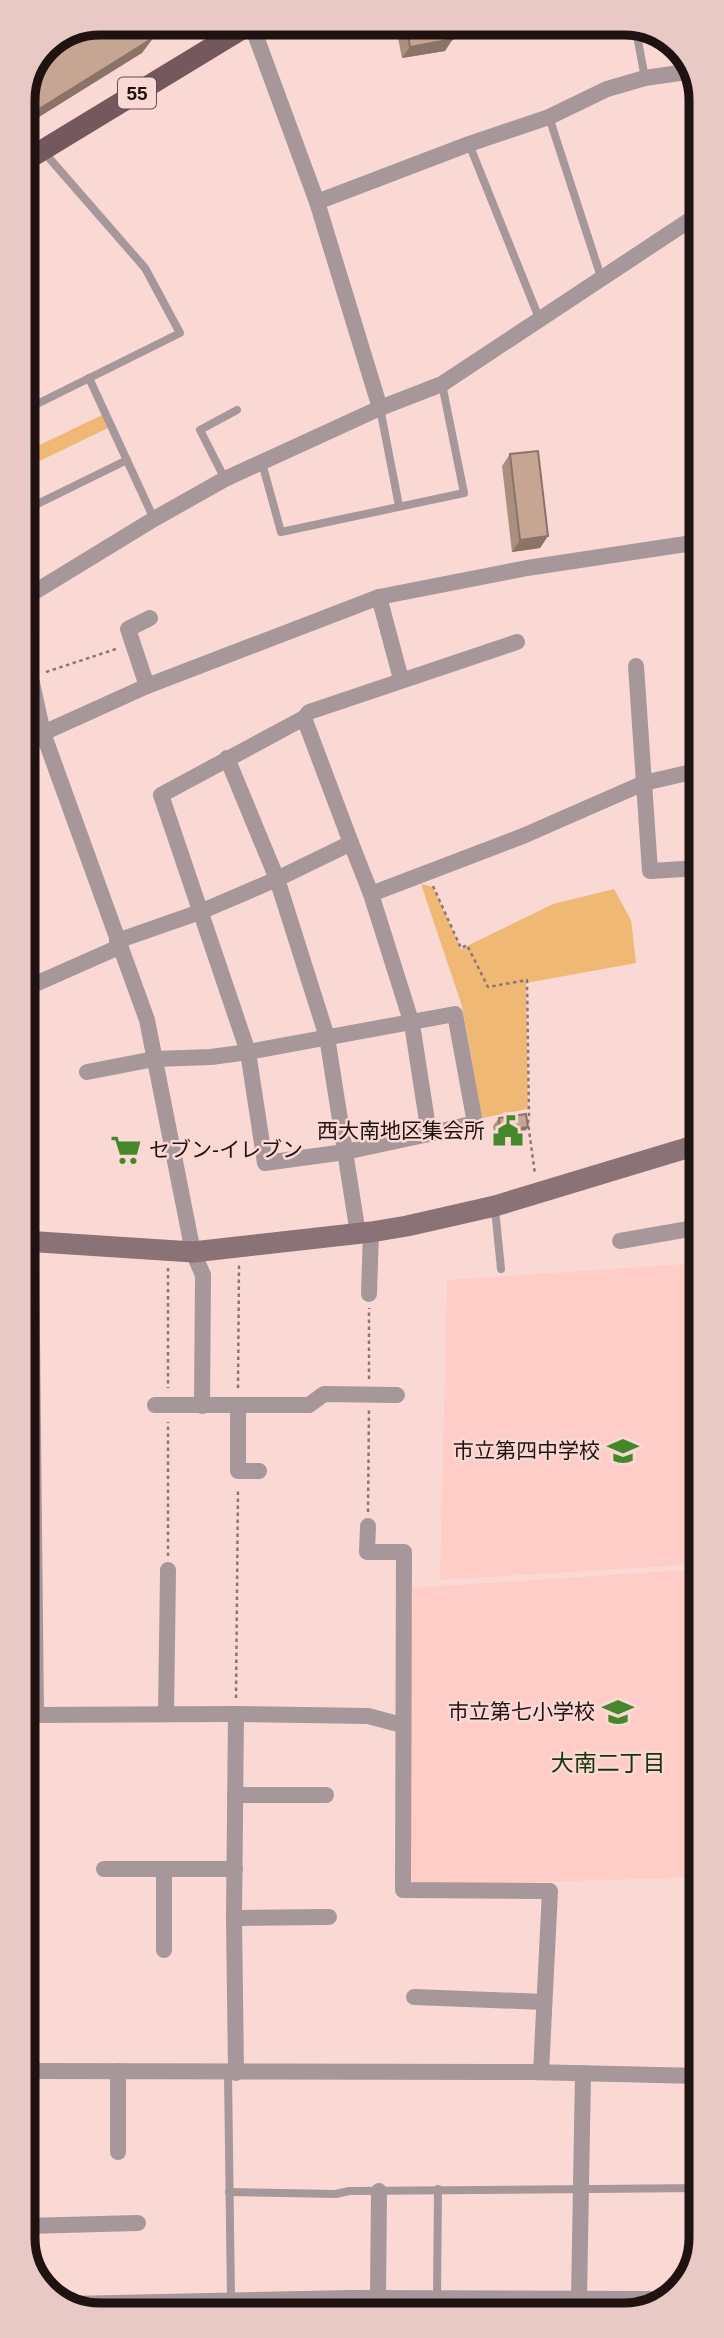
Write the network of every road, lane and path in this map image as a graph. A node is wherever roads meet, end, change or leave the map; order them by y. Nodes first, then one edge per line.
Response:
1 (232, 35) edge
2 (255, 35) edge
3 (637, 36) edge
4 (683, 73) edge
5 (645, 78) junction
6 (549, 117) junction
7 (469, 144) junction
8 (43, 151) junction
9 (35, 155) edge
10 (317, 202) junction
11 (689, 220) edge
12 (601, 277) junction
13 (539, 318) junction
14 (89, 378) junction
15 (442, 384) junction
16 (35, 405) edge
17 (380, 408) junction
18 (237, 411) dead end
19 (127, 460) junction
20 (262, 463) junction
21 (225, 479) junction
22 (35, 506) edge
23 (399, 506) junction
24 (154, 519) junction
25 (689, 544) edge
26 (35, 592) edge
27 (379, 597) junction
28 (150, 618) dead end
29 (517, 642) dead end
30 (133, 644) junction
31 (636, 666) dead end
32 (35, 675) edge
33 (401, 680) junction
34 (147, 686) junction
35 (35, 701) edge
36 (304, 718) junction
37 (43, 733) junction
38 (35, 738) edge
39 (227, 758) junction
40 (689, 772) edge
41 (645, 783) junction
42 (351, 843) junction
43 (689, 869) edge
44 (427, 872) junction
45 (276, 879) junction
46 (371, 894) junction
47 (200, 912) junction
48 (118, 944) junction
49 (35, 984) edge
50 (412, 1024) junction
51 (327, 1037) junction
52 (248, 1052) junction
53 (154, 1059) junction
54 (87, 1072) dead end
55 (429, 1134) junction
56 (689, 1147) edge
57 (345, 1152) junction
58 (538, 1192) junction
59 (495, 1206) junction
60 (689, 1229) edge
61 (365, 1233) junction
62 (35, 1241) edge
63 (620, 1241) dead end
64 (239, 1248) junction
65 (193, 1252) junction
66 (502, 1269) dead end
67 (369, 1294) dead end
68 (397, 1395) dead end
69 (155, 1405) dead end
70 (238, 1405) junction
71 (202, 1406) junction
72 (238, 1471) junction
73 (259, 1471) dead end
74 (368, 1526) dead end
75 (168, 1570) dead end
76 (236, 1713) junction
77 (166, 1714) junction
78 (35, 1715) edge
79 (402, 1726) junction
80 (236, 1795) junction
81 (326, 1795) dead end
82 (104, 1869) dead end
83 (164, 1869) junction
84 (235, 1869) junction
85 (329, 1917) dead end
86 (234, 1918) junction
87 (164, 1950) dead end
88 (414, 1997) dead end
89 (544, 2002) junction
90 (35, 2071) edge
91 (118, 2071) junction
92 (541, 2072) junction
93 (232, 2073) junction
94 (583, 2073) junction
95 (689, 2077) edge
96 (118, 2152) dead end
97 (689, 2188) edge
98 (438, 2189) junction
99 (580, 2189) junction
100 (379, 2191) junction
101 (229, 2192) junction
102 (138, 2223) dead end
103 (35, 2226) edge
104 (378, 2298) junction
105 (437, 2298) junction
106 (231, 2299) junction
107 (579, 2299) junction
108 (644, 2300) edge
109 (100, 2303) edge
110 (299, 2303) edge
111 (360, 2303) edge

1 - 8 main road, 55
2 - 10 street
3 - 5 lane
4 - 5 street
5 - 6 street
6 - 7 street
6 - 12 lane
7 - 10 street
7 - 13 lane
8 - 9 main road, 55
8 - 14 lane
10 - 17 street
11 - 12 street
12 - 13 street
13 - 15 street
14 - 16 lane
14 - 19 lane
15 - 17 street
15 - 23 lane
17 - 20 street
17 - 23 lane
18 - 21 lane
19 - 22 lane
19 - 24 lane
20 - 21 street
20 - 23 lane
21 - 24 street
24 - 26 street
25 - 27 street
27 - 33 street
27 - 34 street
28 - 30 street
29 - 33 street
30 - 32 path
30 - 34 street
31 - 41 street
33 - 36 street
34 - 37 street
35 - 37 street
36 - 39 street
36 - 42 street
37 - 38 lane
37 - 48 street
39 - 45 street
39 - 47 street
40 - 41 street
41 - 43 street
41 - 44 street
42 - 45 street
42 - 46 street
44 - 46 street
44 - 58 path
45 - 47 street
45 - 51 street
46 - 50 street
47 - 48 street
47 - 52 street
48 - 49 street
48 - 53 street
50 - 51 street
50 - 55 street
50 - 55 street
51 - 52 street
51 - 57 street
52 - 53 street
52 - 57 street
53 - 54 street
53 - 65 street
55 - 57 street
56 - 58 street
57 - 61 street
58 - 59 street
59 - 61 street
59 - 66 lane
60 - 63 street
61 - 64 street
61 - 67 street
62 - 65 street
64 - 65 street
64 - 70 path
65 - 71 street
68 - 70 street
69 - 71 street
70 - 71 street
70 - 72 street
72 - 73 street
72 - 76 path
74 - 79 street
75 - 77 street
76 - 77 street
76 - 79 street
76 - 80 street
77 - 78 street
79 - 89 street
80 - 81 street
80 - 84 street
82 - 83 street
83 - 84 street
83 - 87 street
84 - 86 street
85 - 86 street
86 - 93 street
88 - 89 street
89 - 92 street
90 - 91 street
91 - 93 street
91 - 96 street
92 - 93 street
92 - 94 street
93 - 101 lane
94 - 95 street
94 - 99 street
97 - 99 lane
98 - 99 lane
98 - 100 lane
98 - 105 lane
99 - 107 street
100 - 101 lane
100 - 104 street
101 - 106 lane
102 - 103 street
104 - 105 street
104 - 111 street
105 - 107 street
106 - 109 street
106 - 110 street
107 - 108 street

